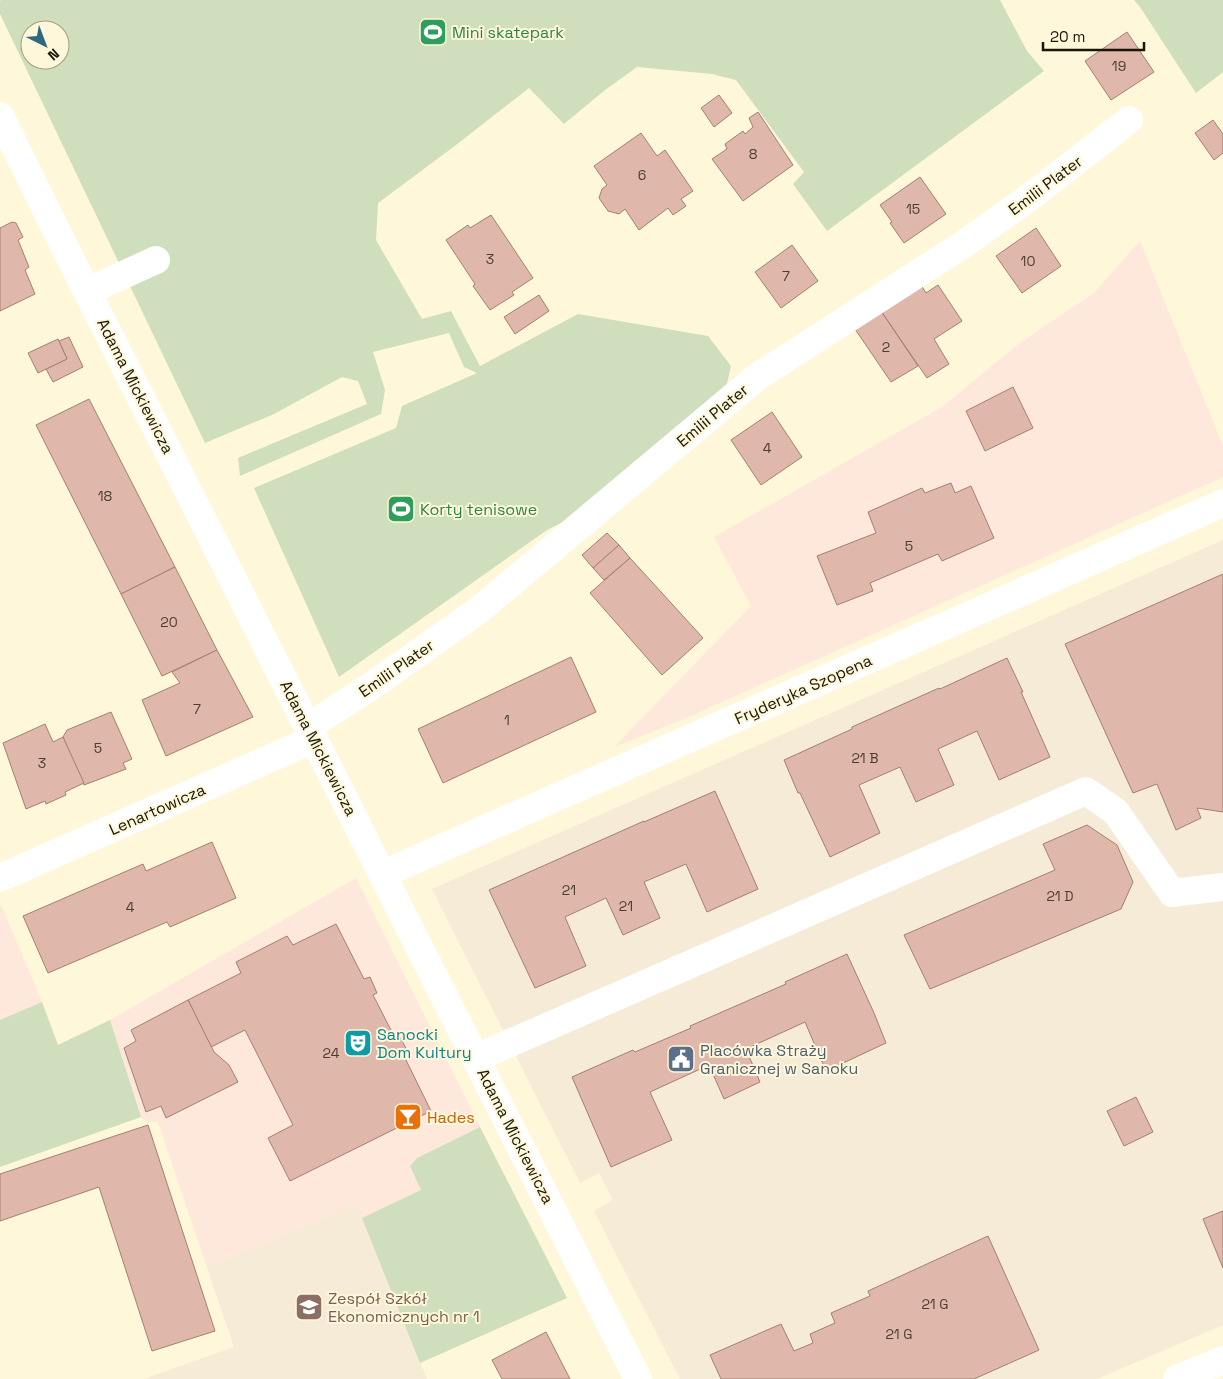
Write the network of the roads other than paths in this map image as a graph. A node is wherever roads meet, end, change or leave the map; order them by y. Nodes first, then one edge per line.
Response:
1 (0, 116) edge
2 (1129, 120) dead end
3 (10, 163) edge
4 (156, 260) dead end
5 (88, 291) junction
6 (1223, 503) edge
7 (311, 733) junction
8 (383, 874) junction
9 (0, 878) edge
10 (1223, 887) edge
11 (476, 1058) junction
12 (1223, 1360) edge
13 (638, 1379) edge
14 (1177, 1379) edge

1 - 3 street, Adama Mickiewicza
2 - 7 street, Emilii Plater
3 - 5 street, Adama Mickiewicza
4 - 5 street
5 - 7 street, Adama Mickiewicza
6 - 8 street, Fryderyka Szopena
7 - 8 street, Adama Mickiewicza
7 - 9 street, Lenartowicza
8 - 11 street, Adama Mickiewicza
10 - 11 street
11 - 13 street, Adama Mickiewicza
12 - 14 street

